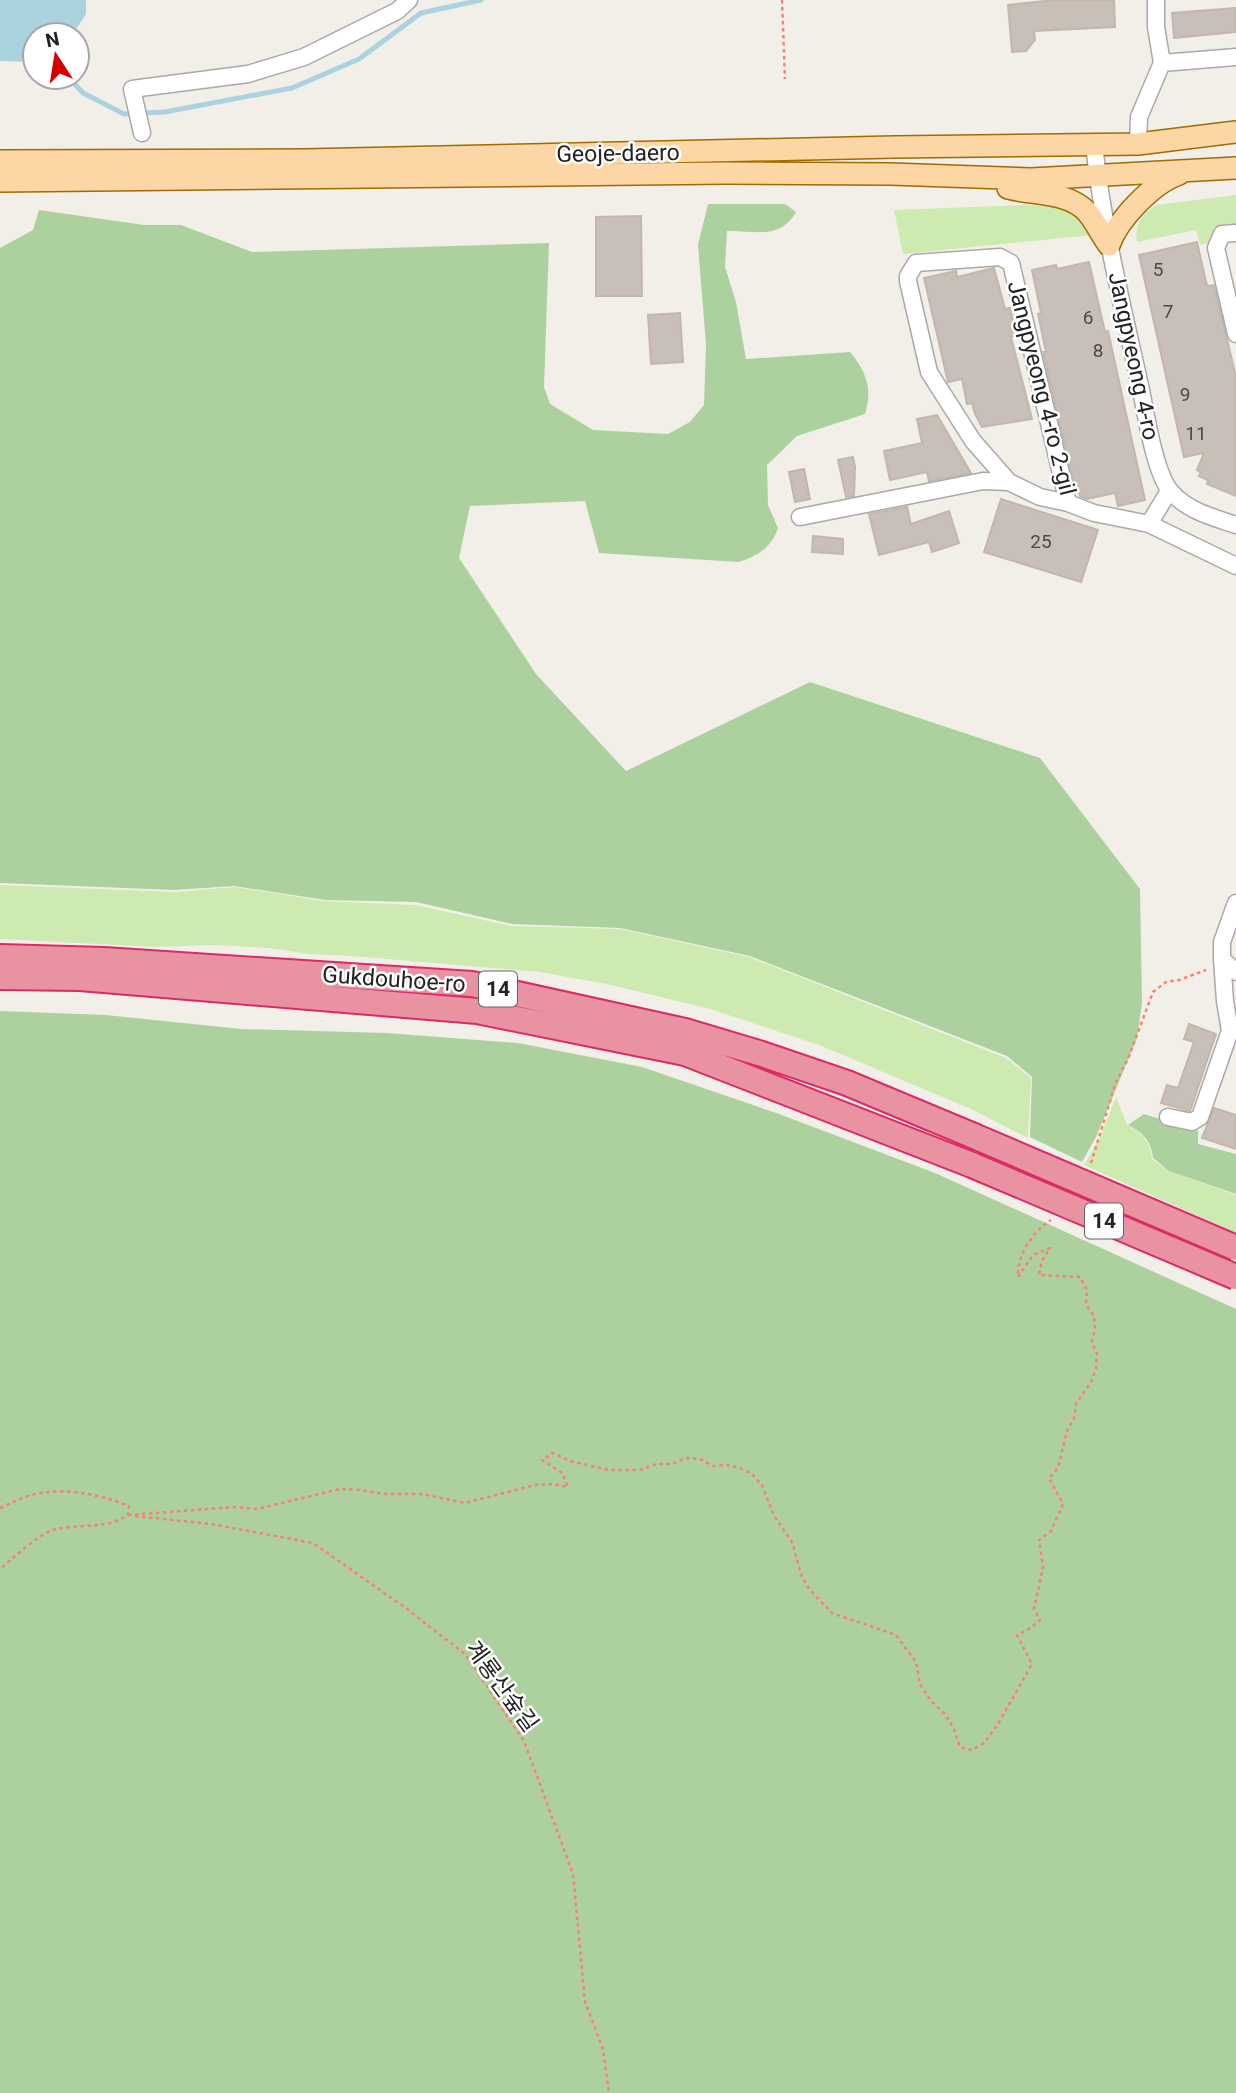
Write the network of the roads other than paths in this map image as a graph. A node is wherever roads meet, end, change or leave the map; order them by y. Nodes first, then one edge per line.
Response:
1 (409, 0) edge
2 (1156, 0) edge
3 (1236, 57) edge
4 (1162, 63) junction
5 (1236, 132) edge
6 (142, 133) dead end
7 (1138, 144) junction
8 (1094, 145) junction
9 (0, 161) edge
10 (1236, 168) edge
11 (1191, 170) junction
12 (1098, 175) junction
13 (987, 178) junction
14 (0, 181) edge
15 (1236, 233) edge
16 (1109, 245) junction
17 (1236, 334) edge
18 (1009, 482) junction
19 (1169, 491) junction
20 (1068, 503) junction
21 (800, 517) dead end
22 (1149, 524) junction
23 (1236, 525) edge
24 (1236, 566) edge
25 (1236, 903) edge
26 (1233, 922) edge
27 (0, 957) edge
28 (1222, 959) junction
29 (1236, 972) edge
30 (0, 977) edge
31 (1168, 1117) dead end
32 (1236, 1248) edge
33 (1236, 1277) edge

1 - 6 street
2 - 4 street
3 - 4 street
4 - 7 street
5 - 7 main road, Geoje-daero
7 - 8 main road, Geoje-daero
8 - 9 main road, Geoje-daero
8 - 12 street, Jangpyeong 4-ro
10 - 11 main road, Geoje-daero
11 - 12 main road, Geoje-daero
11 - 16 main road
12 - 13 main road, Geoje-daero
12 - 16 street, Jangpyeong 4-ro
13 - 14 main road, Geoje-daero
13 - 16 main road
15 - 17 street
16 - 19 street, Jangpyeong 4-ro
18 - 20 street
18 - 20 street, Jangpyeong 4-ro 2-gil
18 - 21 street
19 - 22 street
19 - 23 street
20 - 22 street, Jangpyeong 4-ro 2-gil
22 - 24 street, Jangpyeong 4-ro 2-gil
25 - 26 street
26 - 28 street
27 - 32 highway, Gukdouhoe-ro / 14, bridge
28 - 29 street
28 - 31 street
30 - 33 highway, Gukdouhoe-ro / 14, bridge

